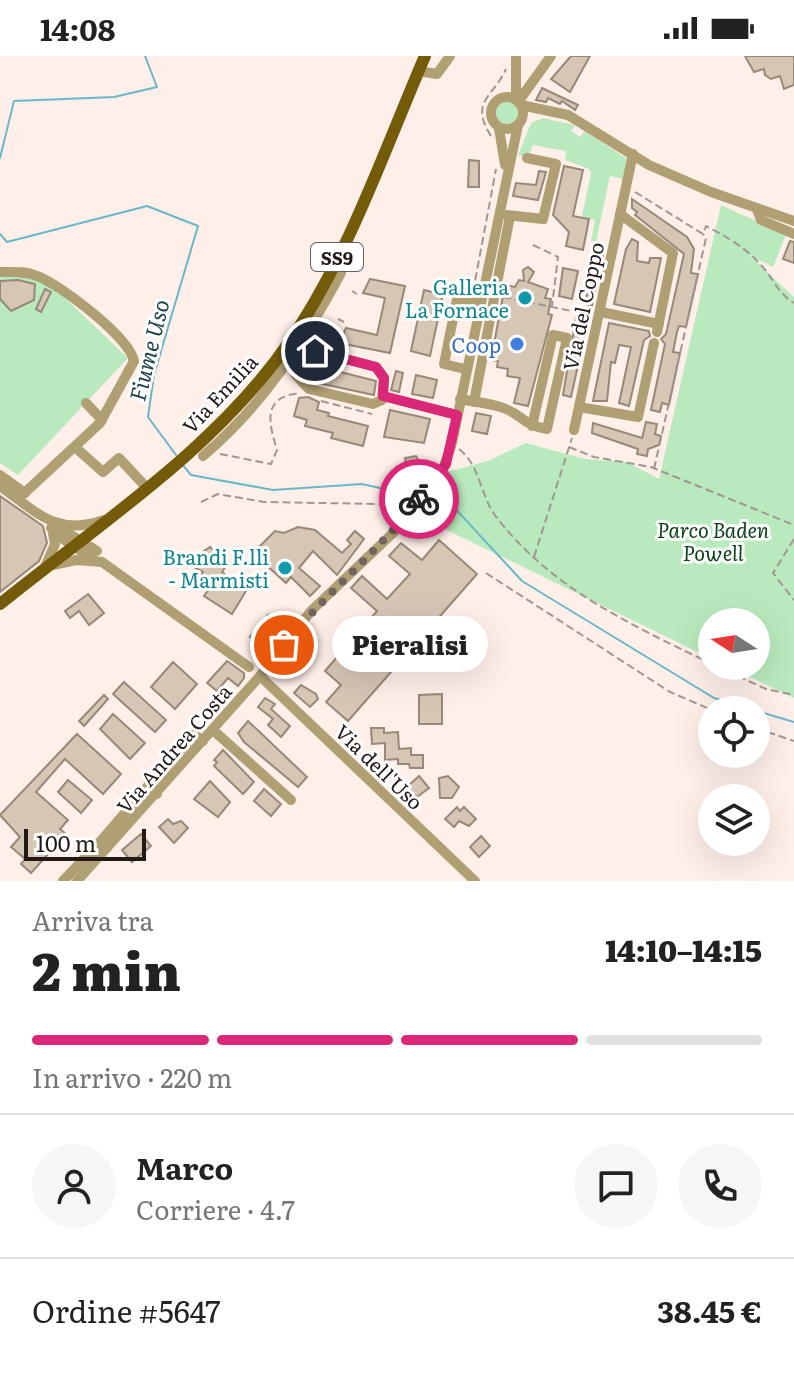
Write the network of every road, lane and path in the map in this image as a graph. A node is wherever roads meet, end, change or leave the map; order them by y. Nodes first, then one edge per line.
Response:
1 (425, 56) edge
2 (450, 56) edge
3 (551, 56) edge
4 (513, 60) edge
5 (418, 71) junction
6 (501, 98) junction
7 (518, 102) junction
8 (541, 110) junction
9 (519, 123) junction
10 (499, 128) junction
11 (494, 140) dead end
12 (633, 154) junction
13 (527, 158) dead end
14 (649, 165) junction
15 (501, 172) junction
16 (626, 189) junction
17 (757, 209) junction
18 (497, 213) junction
19 (620, 214) junction
20 (510, 216) junction
21 (794, 221) edge
22 (703, 234) junction
23 (794, 234) edge
24 (533, 245) dead end
25 (331, 268) junction
26 (0, 272) edge
27 (352, 291) dead end
28 (357, 294) dead end
29 (494, 295) junction
30 (475, 302) junction
31 (794, 303) edge
32 (551, 307) junction
33 (597, 315) junction
34 (338, 319) dead end
35 (344, 322) dead end
36 (657, 333) junction
37 (465, 369) junction
38 (309, 395) dead end
39 (383, 396) junction
40 (318, 399) dead end
41 (460, 399) junction
42 (474, 402) junction
43 (86, 403) dead end
44 (579, 407) junction
45 (378, 411) dead end
46 (457, 415) junction
47 (101, 421) junction
48 (532, 426) junction
49 (574, 430) dead end
50 (452, 443) junction
51 (75, 447) junction
52 (206, 454) joint
53 (654, 469) junction
54 (0, 475) edge
55 (150, 484) junction
56 (0, 486) edge
57 (21, 496) junction
58 (201, 502) dead end
59 (106, 519) junction
60 (51, 524) junction
61 (794, 525) edge
62 (438, 534) dead end
63 (794, 539) edge
64 (77, 542) junction
65 (98, 558) junction
66 (533, 558) junction
67 (44, 568) junction
68 (486, 573) dead end
69 (794, 600) edge
70 (0, 604) edge
71 (698, 657) edge
72 (249, 667) dead end
73 (260, 676) junction
74 (746, 680) edge
75 (794, 695) edge
76 (698, 704) edge
77 (213, 730) junction
78 (770, 733) edge
79 (794, 741) edge
80 (291, 800) dead end
81 (104, 845) junction
82 (63, 881) edge
83 (77, 881) edge
84 (475, 881) edge

1 - 5 main road, Via Emilia / SS9
2 - 5 street
3 - 7 street
4 - 6 street
4 - 7 street
4 - 11 path
5 - 25 main road, Via Emilia / SS9
6 - 7 street
6 - 10 street
7 - 8 street
7 - 9 street
8 - 9 street
8 - 12 street
9 - 10 street
9 - 15 street, Via Andrea Costa
10 - 15 street, Via Andrea Costa
12 - 14 street
12 - 16 street, Via del Coppo
13 - 20 street
14 - 16 street
14 - 17 street
15 - 18 street, Via Andrea Costa
15 - 30 path
16 - 19 street, Via del Coppo
16 - 22 path
17 - 21 street
17 - 23 street
18 - 20 street
18 - 30 street, Via Andrea Costa
19 - 33 street, Via del Coppo
19 - 36 street
20 - 29 street
22 - 31 path
22 - 53 path
24 - 32 path
25 - 52 street
25 - 55 main road, Via Emilia / SS9
26 - 47 street
27 - 28 path
29 - 32 path
29 - 42 street
30 - 37 street, Via Andrea Costa
30 - 37 street
32 - 33 path
33 - 36 street
33 - 44 street, Via del Coppo
34 - 35 path
36 - 44 street
37 - 41 street, Via Andrea Costa
38 - 52 path
39 - 39 street
39 - 46 street
40 - 45 path
41 - 42 street
41 - 46 street, Via Andrea Costa
42 - 48 street
43 - 47 street
44 - 49 street, Via del Coppo
46 - 50 street, Via Andrea Costa
47 - 51 street
48 - 48 street
50 - 66 path
50 - 73 street, Via Andrea Costa, bridge
51 - 55 street
51 - 57 street
53 - 61 path
53 - 66 path
54 - 57 street
55 - 59 main road, Via Emilia / SS9
56 - 57 street
57 - 60 street
58 - 62 path
59 - 60 street
59 - 64 main road, Via Emilia / SS9
59 - 65 street
60 - 64 street
60 - 67 street
63 - 69 path
64 - 65 street
64 - 67 main road, Via Emilia / SS9
65 - 67 street
65 - 72 street
66 - 71 path
67 - 70 main road, Via Emilia / SS9
68 - 76 path
73 - 77 street, Via Andrea Costa
73 - 84 street, Via dell'Uso
74 - 75 path
77 - 80 street
77 - 81 street, Via Andrea Costa
78 - 79 path
81 - 82 street
81 - 83 street, Via Andrea Costa

